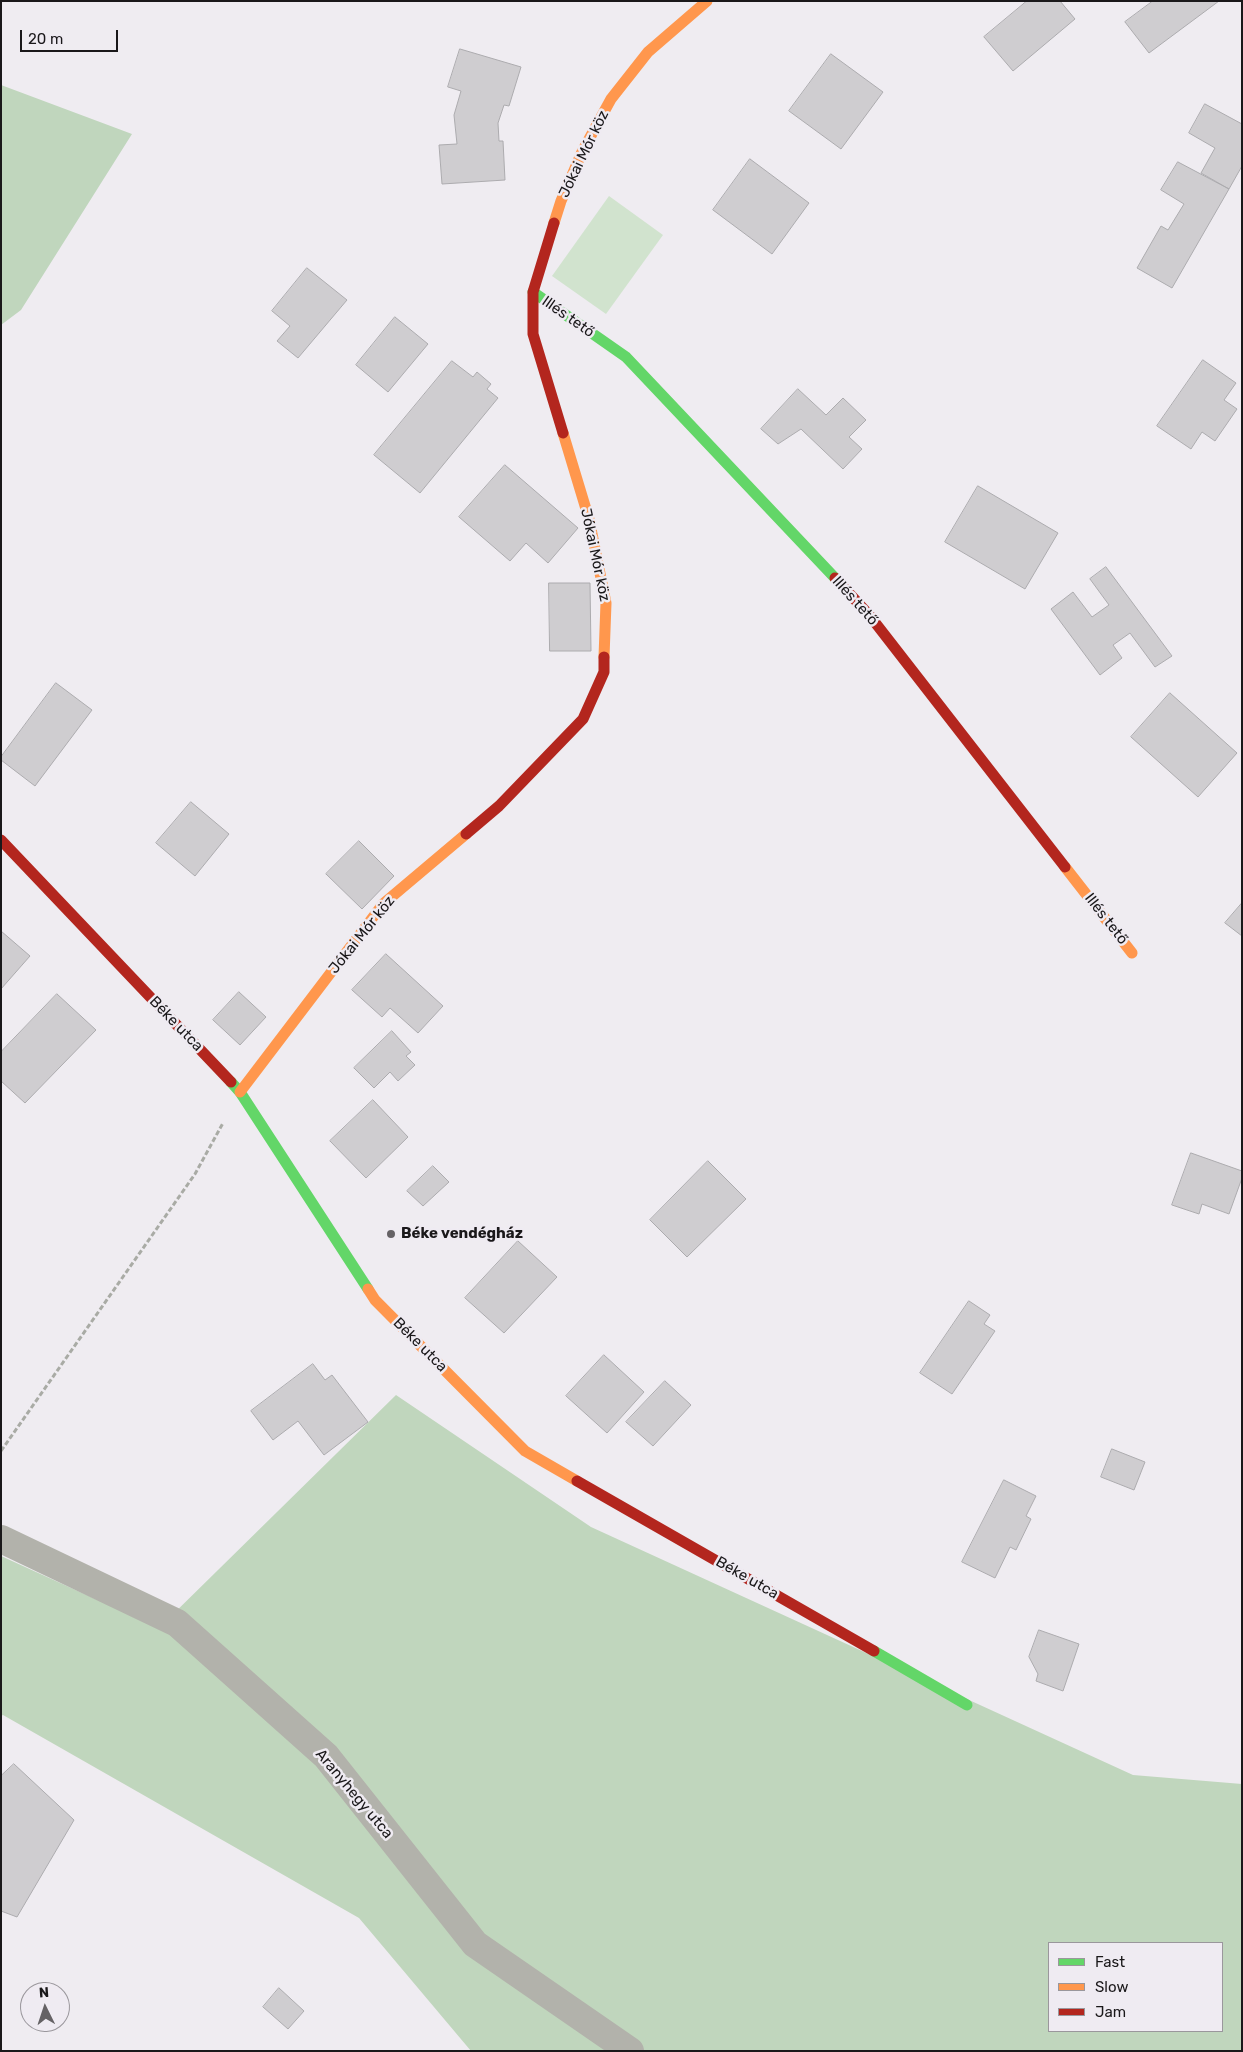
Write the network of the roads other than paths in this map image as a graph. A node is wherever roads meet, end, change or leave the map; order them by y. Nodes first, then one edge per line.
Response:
1 (706, 1) edge
2 (533, 292) junction
3 (1, 840) edge
4 (1132, 953) dead end
5 (240, 1092) junction
6 (1, 1539) edge
7 (967, 1705) dead end
8 (630, 2051) edge

1 - 2 street, Jókai Mór köz
2 - 4 street, Illés tető
2 - 5 street, Jókai Mór köz
3 - 5 street, Béke utca
5 - 7 street, Béke utca
6 - 8 street, Aranyhegy utca

